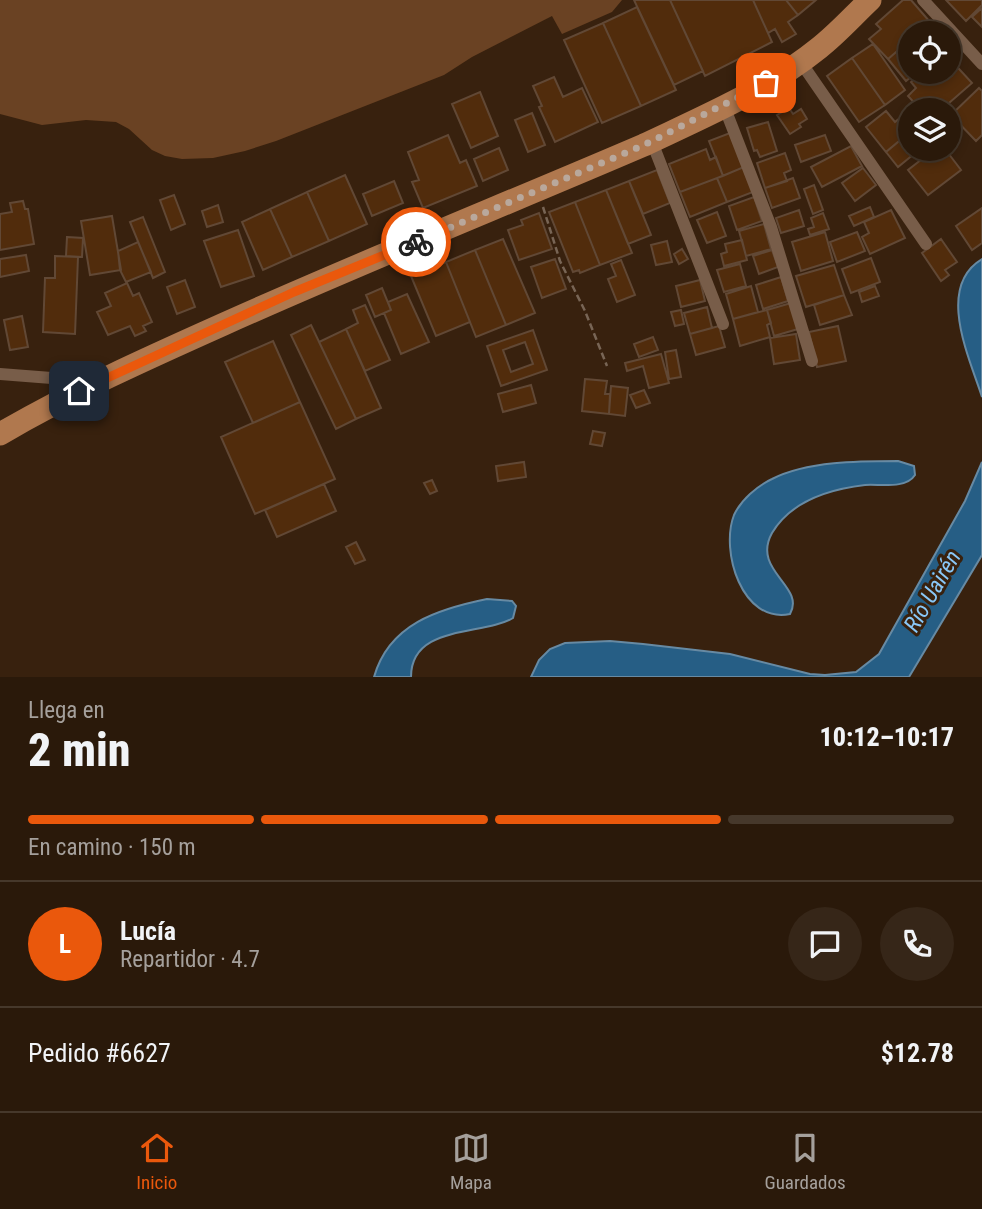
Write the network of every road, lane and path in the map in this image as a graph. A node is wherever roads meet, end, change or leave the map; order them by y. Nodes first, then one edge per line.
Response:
1 (870, 0) edge
2 (923, 0) edge
3 (800, 61) junction
4 (982, 64) edge
5 (724, 106) junction
6 (652, 142) junction
7 (538, 191) junction
8 (926, 244) dead end
9 (723, 324) dead end
10 (812, 361) dead end
11 (607, 366) dead end
12 (0, 374) edge
13 (97, 382) junction
14 (0, 434) edge

1 - 3 highway
2 - 4 street
3 - 5 highway
3 - 8 street
5 - 6 highway
5 - 10 street
6 - 7 highway
6 - 9 street
7 - 11 path
7 - 13 highway
12 - 13 street
13 - 14 highway

